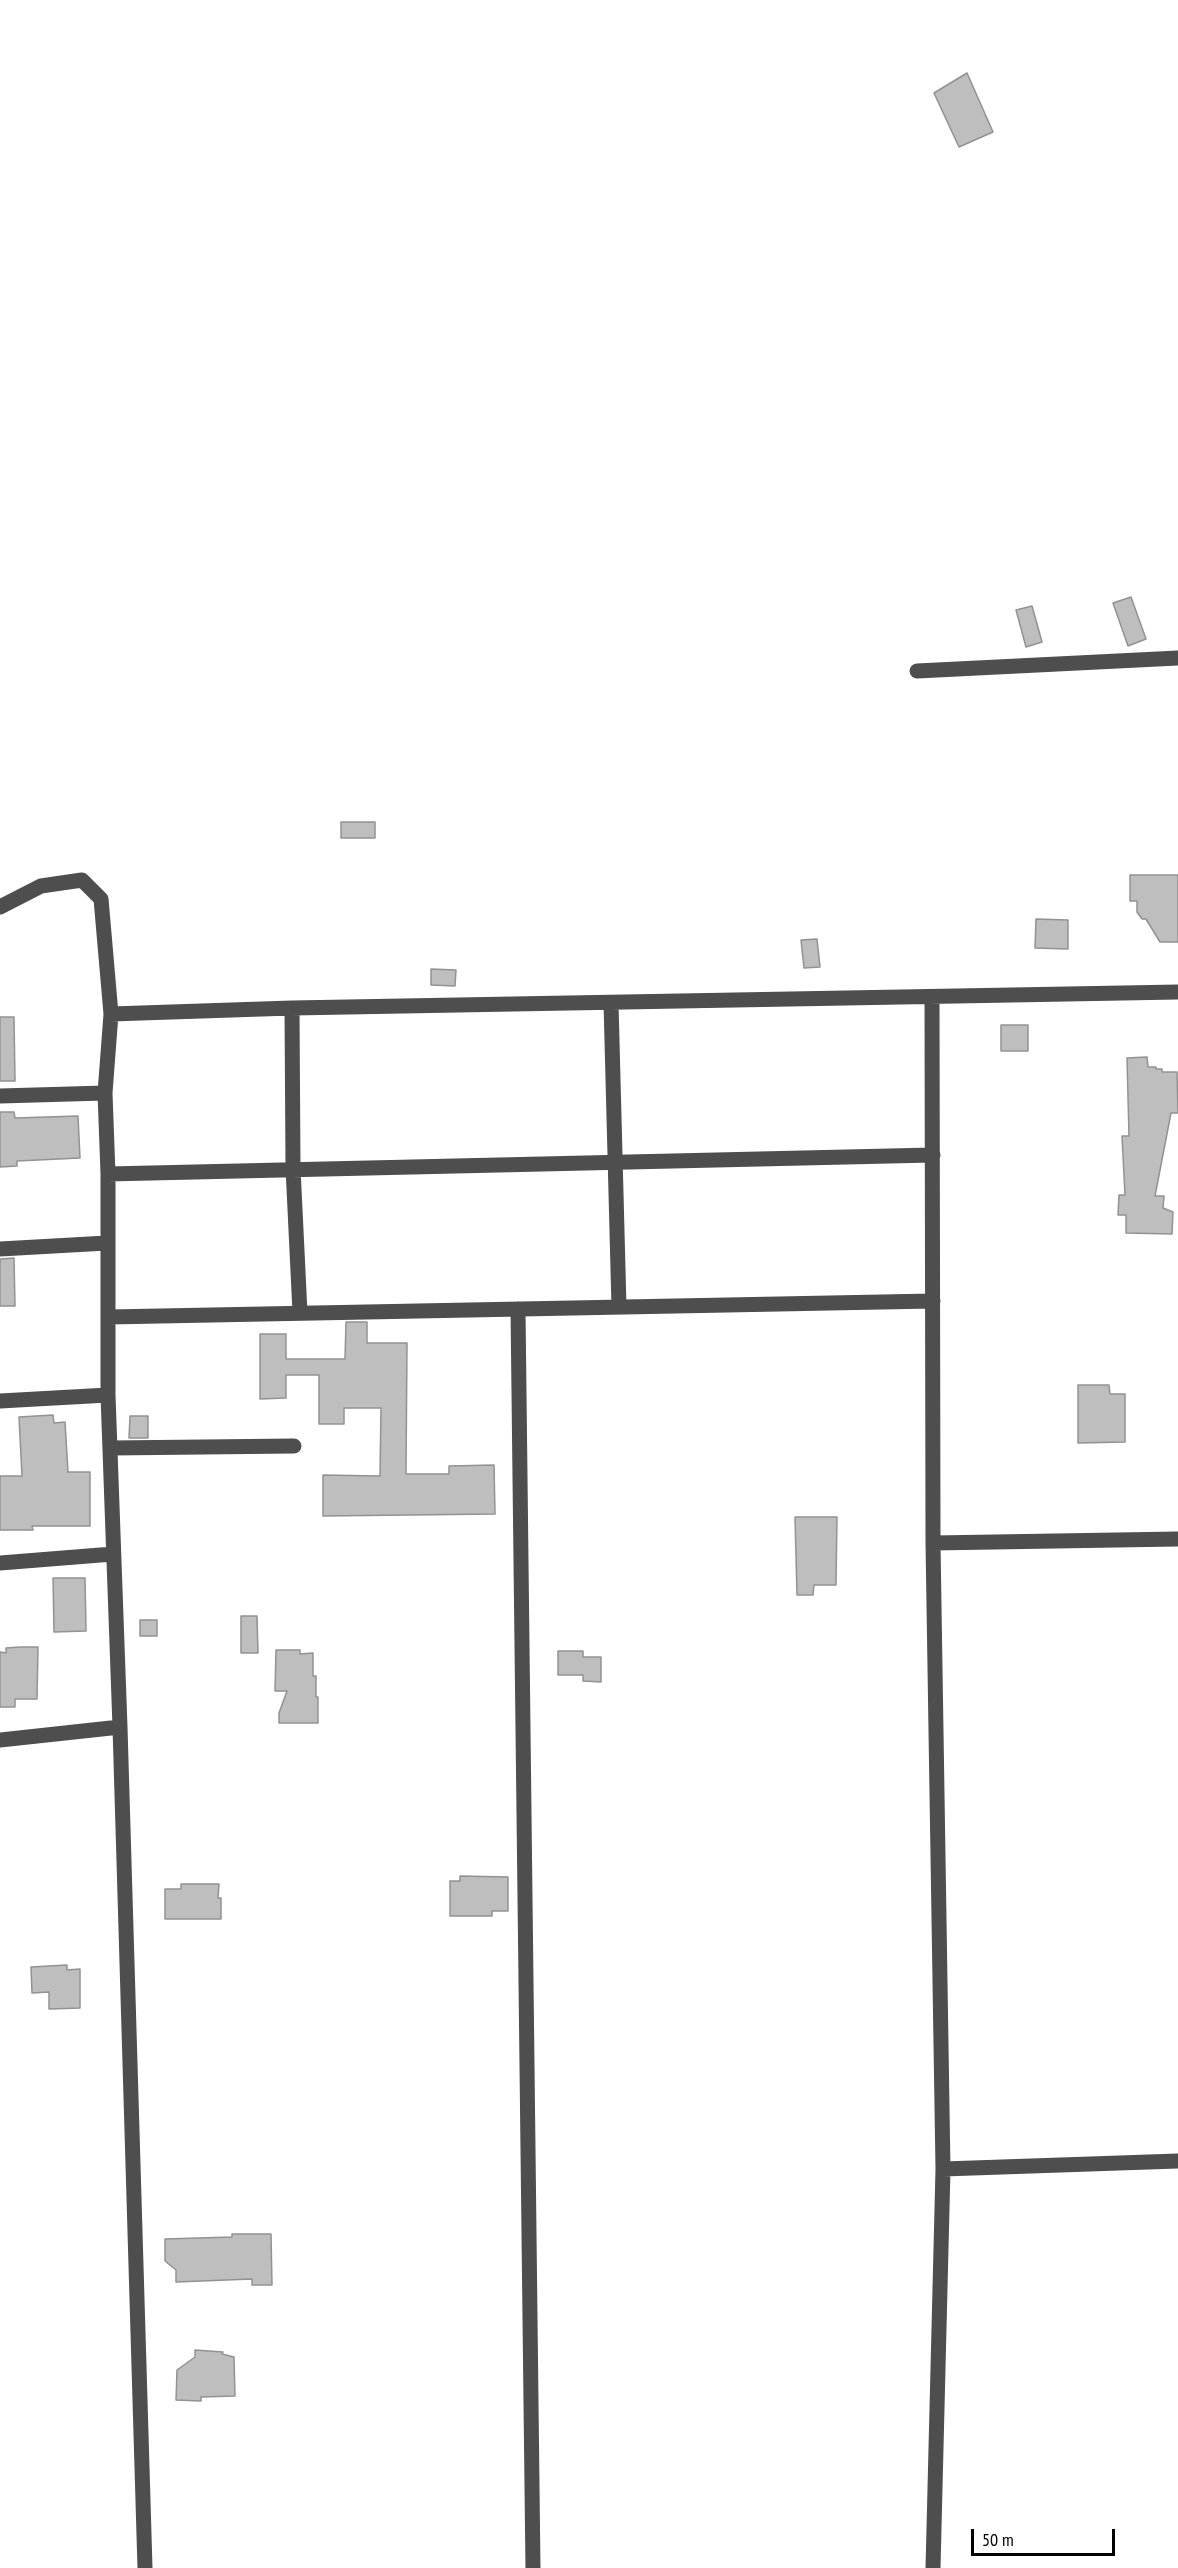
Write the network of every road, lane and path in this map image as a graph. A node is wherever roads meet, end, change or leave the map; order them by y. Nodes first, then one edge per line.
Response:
1 (1178, 658) edge
2 (916, 671) dead end
3 (0, 907) edge
4 (1178, 992) edge
5 (932, 997) junction
6 (610, 1003) junction
7 (292, 1008) junction
8 (111, 1014) junction
9 (105, 1093) junction
10 (0, 1096) edge
11 (933, 1155) junction
12 (615, 1162) junction
13 (293, 1168) junction
14 (108, 1174) junction
15 (107, 1243) junction
16 (0, 1249) edge
17 (933, 1301) junction
18 (619, 1307) junction
19 (518, 1309) junction
20 (300, 1313) junction
21 (108, 1317) junction
22 (108, 1395) junction
23 (0, 1401) edge
24 (294, 1446) dead end
25 (111, 1448) junction
26 (1178, 1539) edge
27 (933, 1544) junction
28 (113, 1554) junction
29 (0, 1563) edge
30 (120, 1727) junction
31 (0, 1740) edge
32 (1178, 2161) edge
33 (943, 2169) junction
34 (145, 2568) edge
35 (533, 2568) edge
36 (933, 2568) edge

1 - 2 street
3 - 8 street
4 - 5 street
5 - 6 street
5 - 11 street
6 - 7 street
6 - 12 street
7 - 8 street
7 - 13 street
8 - 9 street
9 - 10 street
9 - 14 street
11 - 12 street
11 - 17 street
12 - 13 street
12 - 18 street
13 - 14 street
13 - 20 street
14 - 15 street
15 - 16 street
15 - 21 street
17 - 18 street
17 - 27 street
18 - 19 street
19 - 20 street
19 - 35 street
20 - 21 street
21 - 22 street
22 - 23 street
22 - 25 street
24 - 25 street
25 - 28 street
26 - 27 street
27 - 33 street
28 - 29 street
28 - 30 street
30 - 31 street
30 - 34 street
32 - 33 street
33 - 36 street

